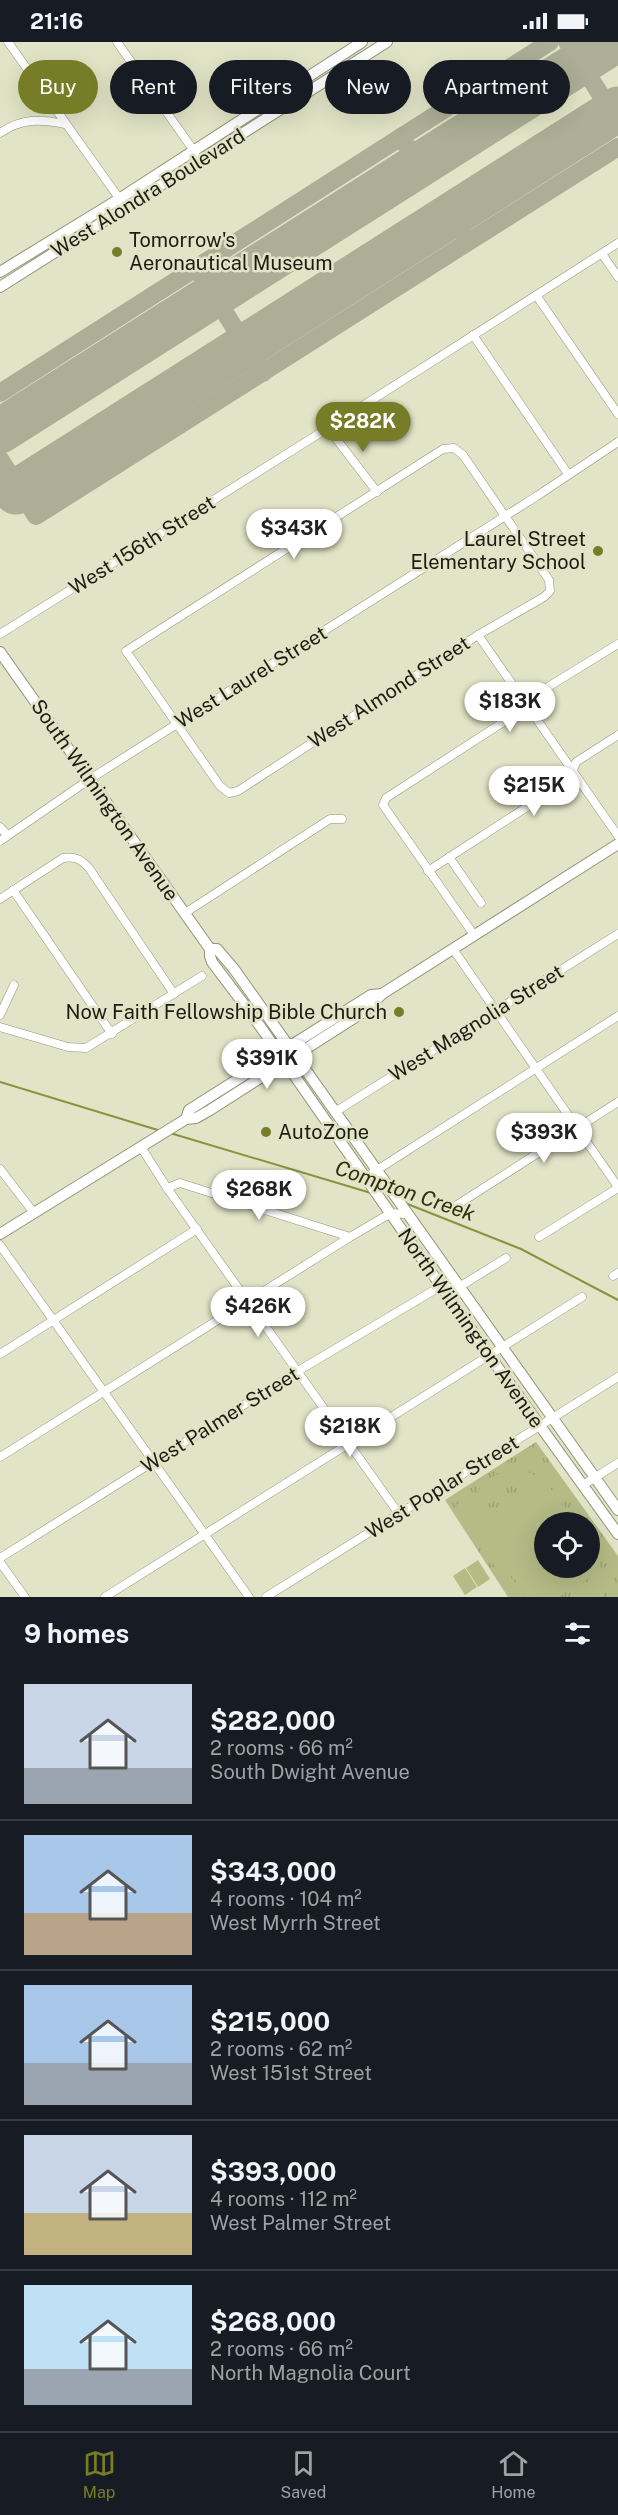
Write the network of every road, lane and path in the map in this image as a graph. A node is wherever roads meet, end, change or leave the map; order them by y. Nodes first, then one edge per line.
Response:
1 (8, 42) edge
2 (117, 42) edge
3 (387, 42) edge
4 (359, 43) edge
5 (365, 56) junction
6 (65, 124) junction
7 (0, 133) edge
8 (196, 156) junction
9 (122, 203) junction
10 (618, 243) edge
11 (602, 254) junction
12 (0, 272) edge
13 (618, 277) edge
14 (0, 287) edge
15 (536, 295) junction
16 (473, 335) junction
17 (618, 414) edge
18 (328, 429) junction
19 (618, 442) edge
20 (568, 474) junction
21 (377, 492) junction
22 (505, 516) junction
23 (0, 634) edge
24 (478, 635) junction
25 (618, 644) edge
26 (0, 652) edge
27 (526, 704) junction
28 (177, 724) junction
29 (618, 735) edge
30 (573, 770) junction
31 (90, 779) junction
32 (342, 819) dead end
33 (0, 826) edge
34 (618, 836) edge
35 (4, 838) edge
36 (618, 844) edge
37 (449, 857) junction
38 (428, 871) junction
39 (13, 890) junction
40 (0, 899) edge
41 (481, 903) dead end
42 (184, 913) junction
43 (618, 934) edge
44 (474, 935) junction
45 (210, 949) junction
46 (453, 949) junction
47 (202, 976) dead end
48 (14, 985) dead end
49 (174, 994) junction
50 (495, 1010) junction
51 (0, 1015) edge
52 (618, 1016) edge
53 (0, 1027) edge
54 (112, 1034) junction
55 (291, 1051) junction
56 (281, 1057) junction
57 (535, 1068) junction
58 (618, 1102) edge
59 (335, 1112) junction
60 (576, 1129) junction
61 (141, 1147) junction
62 (0, 1169) edge
63 (376, 1170) junction
64 (368, 1178) junction
65 (618, 1187) edge
66 (167, 1188) junction
67 (457, 1205) dead end
68 (34, 1213) junction
69 (392, 1213) junction
70 (406, 1214) junction
71 (197, 1229) junction
72 (0, 1234) edge
73 (350, 1237) junction
74 (539, 1238) dead end
75 (0, 1245) edge
76 (506, 1258) dead end
77 (459, 1287) junction
78 (443, 1288) junction
79 (582, 1297) dead end
80 (248, 1302) junction
81 (53, 1320) junction
82 (502, 1347) junction
83 (0, 1354) edge
84 (489, 1355) junction
85 (298, 1371) junction
86 (618, 1377) edge
87 (104, 1391) junction
88 (552, 1419) junction
89 (540, 1427) junction
90 (349, 1444) junction
91 (0, 1457) edge
92 (154, 1462) junction
93 (618, 1463) edge
94 (596, 1477) junction
95 (583, 1485) junction
96 (618, 1510) edge
97 (399, 1514) junction
98 (205, 1534) junction
99 (618, 1534) edge
100 (0, 1560) edge
101 (25, 1597) edge
102 (105, 1597) edge
103 (249, 1597) edge
104 (266, 1597) edge

1 - 6 street
2 - 8 street
3 - 5 main road, West Alondra Boulevard
4 - 5 street
4 - 8 main road, West Alondra Boulevard
5 - 8 main road, West Alondra Boulevard
6 - 7 street
6 - 9 street
8 - 9 main road, West Alondra Boulevard
9 - 12 main road, West Alondra Boulevard
9 - 14 main road, West Alondra Boulevard
10 - 11 street, West 156th Street
11 - 13 street
11 - 15 street, West 156th Street
15 - 16 street, West 156th Street
15 - 17 street
16 - 18 street, West 156th Street
16 - 20 street
18 - 21 street
18 - 23 street, West 156th Street
19 - 20 street, West Laurel Street
20 - 22 street, West Laurel Street
21 - 22 street
21 - 28 street
22 - 24 street, West Almond Street
22 - 28 street, West Laurel Street
24 - 27 street
24 - 28 street, West Almond Street
25 - 27 street
26 - 31 main road, South Wilmington Avenue
27 - 30 street
27 - 38 street
28 - 31 street, West Laurel Street
29 - 30 street
30 - 34 street
30 - 37 street
31 - 35 street, West Laurel Street
31 - 42 main road, South Wilmington Avenue
32 - 42 street
33 - 35 street
36 - 44 main road
37 - 38 street
37 - 41 street
38 - 44 street
39 - 40 street
39 - 49 street
39 - 54 street
42 - 45 main road, South Wilmington Avenue
43 - 50 street, West Magnolia Street
44 - 46 main road
45 - 55 main road, South Wilmington Avenue
45 - 56 main road, South Wilmington Avenue
46 - 50 street
46 - 55 main road
47 - 49 street
48 - 51 street
49 - 54 street
50 - 57 street
50 - 59 street, West Magnolia Street
52 - 57 street
53 - 54 street
55 - 56 main road
55 - 59 main road, North Wilmington Avenue
56 - 61 main road
56 - 64 main road, North Wilmington Avenue
57 - 60 street
57 - 63 street
58 - 60 street
59 - 63 main road, North Wilmington Avenue
60 - 65 street
60 - 67 street
61 - 66 street
61 - 68 main road
62 - 68 street
63 - 64 street
63 - 70 main road, North Wilmington Avenue
64 - 69 main road, North Wilmington Avenue
65 - 74 street
66 - 71 street
66 - 73 street
68 - 72 main road
69 - 70 street
69 - 73 street
69 - 78 main road, North Wilmington Avenue
70 - 77 main road, North Wilmington Avenue
71 - 80 street
71 - 81 street
73 - 80 street
75 - 81 street
76 - 77 street
77 - 78 street
77 - 82 main road, North Wilmington Avenue
78 - 84 main road, North Wilmington Avenue
78 - 85 street, West Palmer Street
79 - 82 street
80 - 85 street
80 - 87 street
81 - 83 street
81 - 87 street
82 - 84 street
82 - 88 main road, North Wilmington Avenue
84 - 89 main road, North Wilmington Avenue
84 - 90 street
85 - 90 street
85 - 92 street, West Palmer Street
86 - 88 street, West Poplar Street
87 - 91 street
87 - 92 street
88 - 89 street, West Poplar Street
88 - 94 main road, North Wilmington Avenue
89 - 95 main road, North Wilmington Avenue
89 - 97 street, West Poplar Street
90 - 97 street
90 - 98 street
92 - 98 street
92 - 100 street, West Palmer Street
93 - 94 street
94 - 95 street
94 - 96 main road, North Wilmington Avenue
95 - 99 main road, North Wilmington Avenue
97 - 104 street, West Poplar Street
98 - 102 street
98 - 103 street
100 - 101 street

